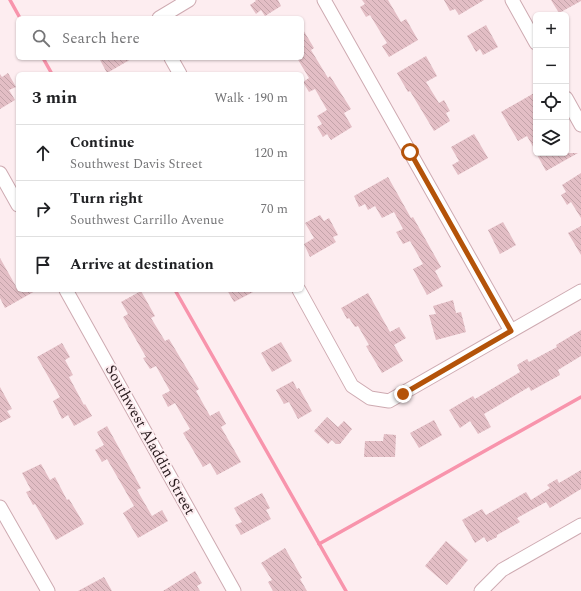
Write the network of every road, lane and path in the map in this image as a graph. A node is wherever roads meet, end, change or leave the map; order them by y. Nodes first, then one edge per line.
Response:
1 (189, 0) edge
2 (324, 0) edge
3 (512, 0) edge
4 (162, 16) edge
5 (533, 38) edge
6 (172, 60) edge
7 (179, 72) edge
8 (569, 103) edge
9 (581, 125) edge
10 (0, 173) edge
11 (16, 201) edge
12 (581, 291) edge
13 (67, 292) edge
14 (300, 292) edge
15 (511, 331) junction
16 (0, 507) edge
17 (581, 525) edge
18 (48, 591) edge
19 (234, 591) edge
20 (481, 591) edge

1 - 4 street
2 - 15 street
3 - 5 street
6 - 7 street
8 - 9 street
10 - 11 street
12 - 15 street
13 - 19 street, Southwest Aladdin Street
14 - 15 street
16 - 18 street
17 - 20 street

